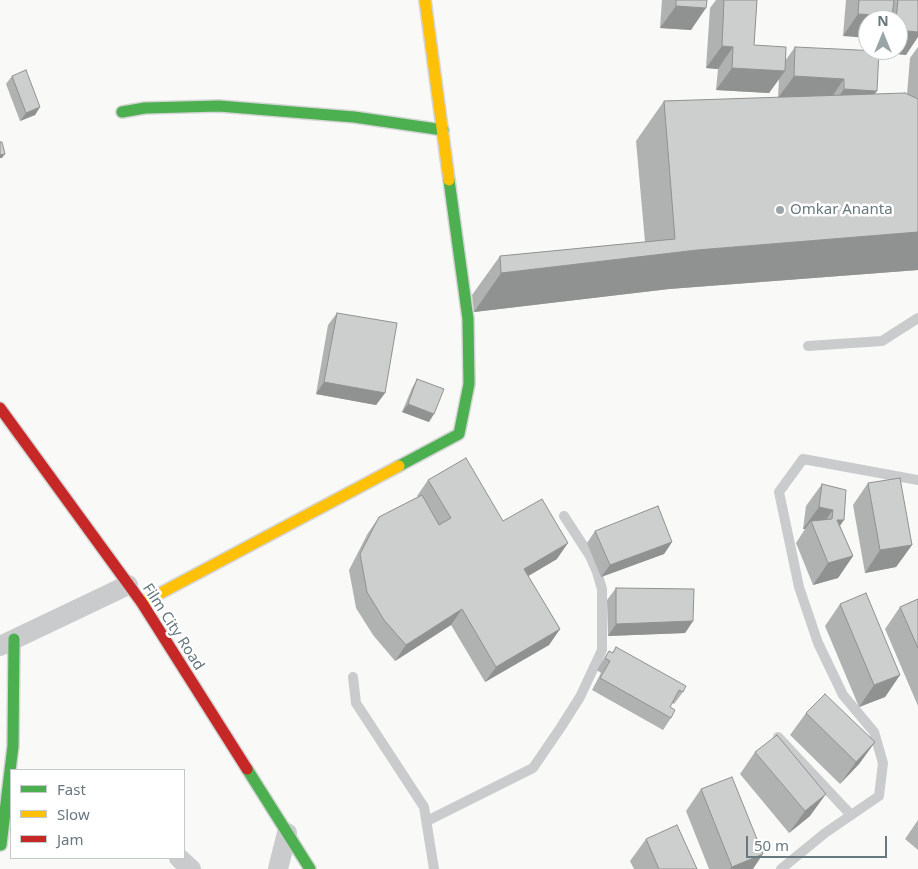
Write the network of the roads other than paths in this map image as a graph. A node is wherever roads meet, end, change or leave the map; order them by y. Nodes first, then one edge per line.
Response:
1 (425, 0) edge
2 (122, 112) dead end
3 (443, 130) junction
4 (918, 318) edge
5 (808, 346) dead end
6 (0, 408) edge
7 (918, 480) edge
8 (564, 516) dead end
9 (128, 585) junction
10 (142, 603) junction
11 (7, 642) edge
12 (353, 677) dead end
13 (778, 737) edge
14 (10, 769) edge
15 (10, 771) edge
16 (851, 815) junction
17 (426, 821) junction
18 (287, 832) junction
19 (1, 845) edge
20 (180, 859) edge
21 (191, 869) edge
22 (278, 869) edge
23 (310, 869) edge
24 (434, 869) edge
25 (781, 869) edge

1 - 3 street
2 - 3 street
3 - 10 street
4 - 5 lane
6 - 9 street, Film City Road
7 - 16 lane
8 - 17 lane
9 - 10 street, Film City Road
9 - 11 street
10 - 18 street, Film City Road
11 - 14 street
12 - 17 lane
13 - 16 lane
15 - 19 street
16 - 25 lane
17 - 24 lane
18 - 22 street
18 - 23 street, Film City Road
20 - 21 street

